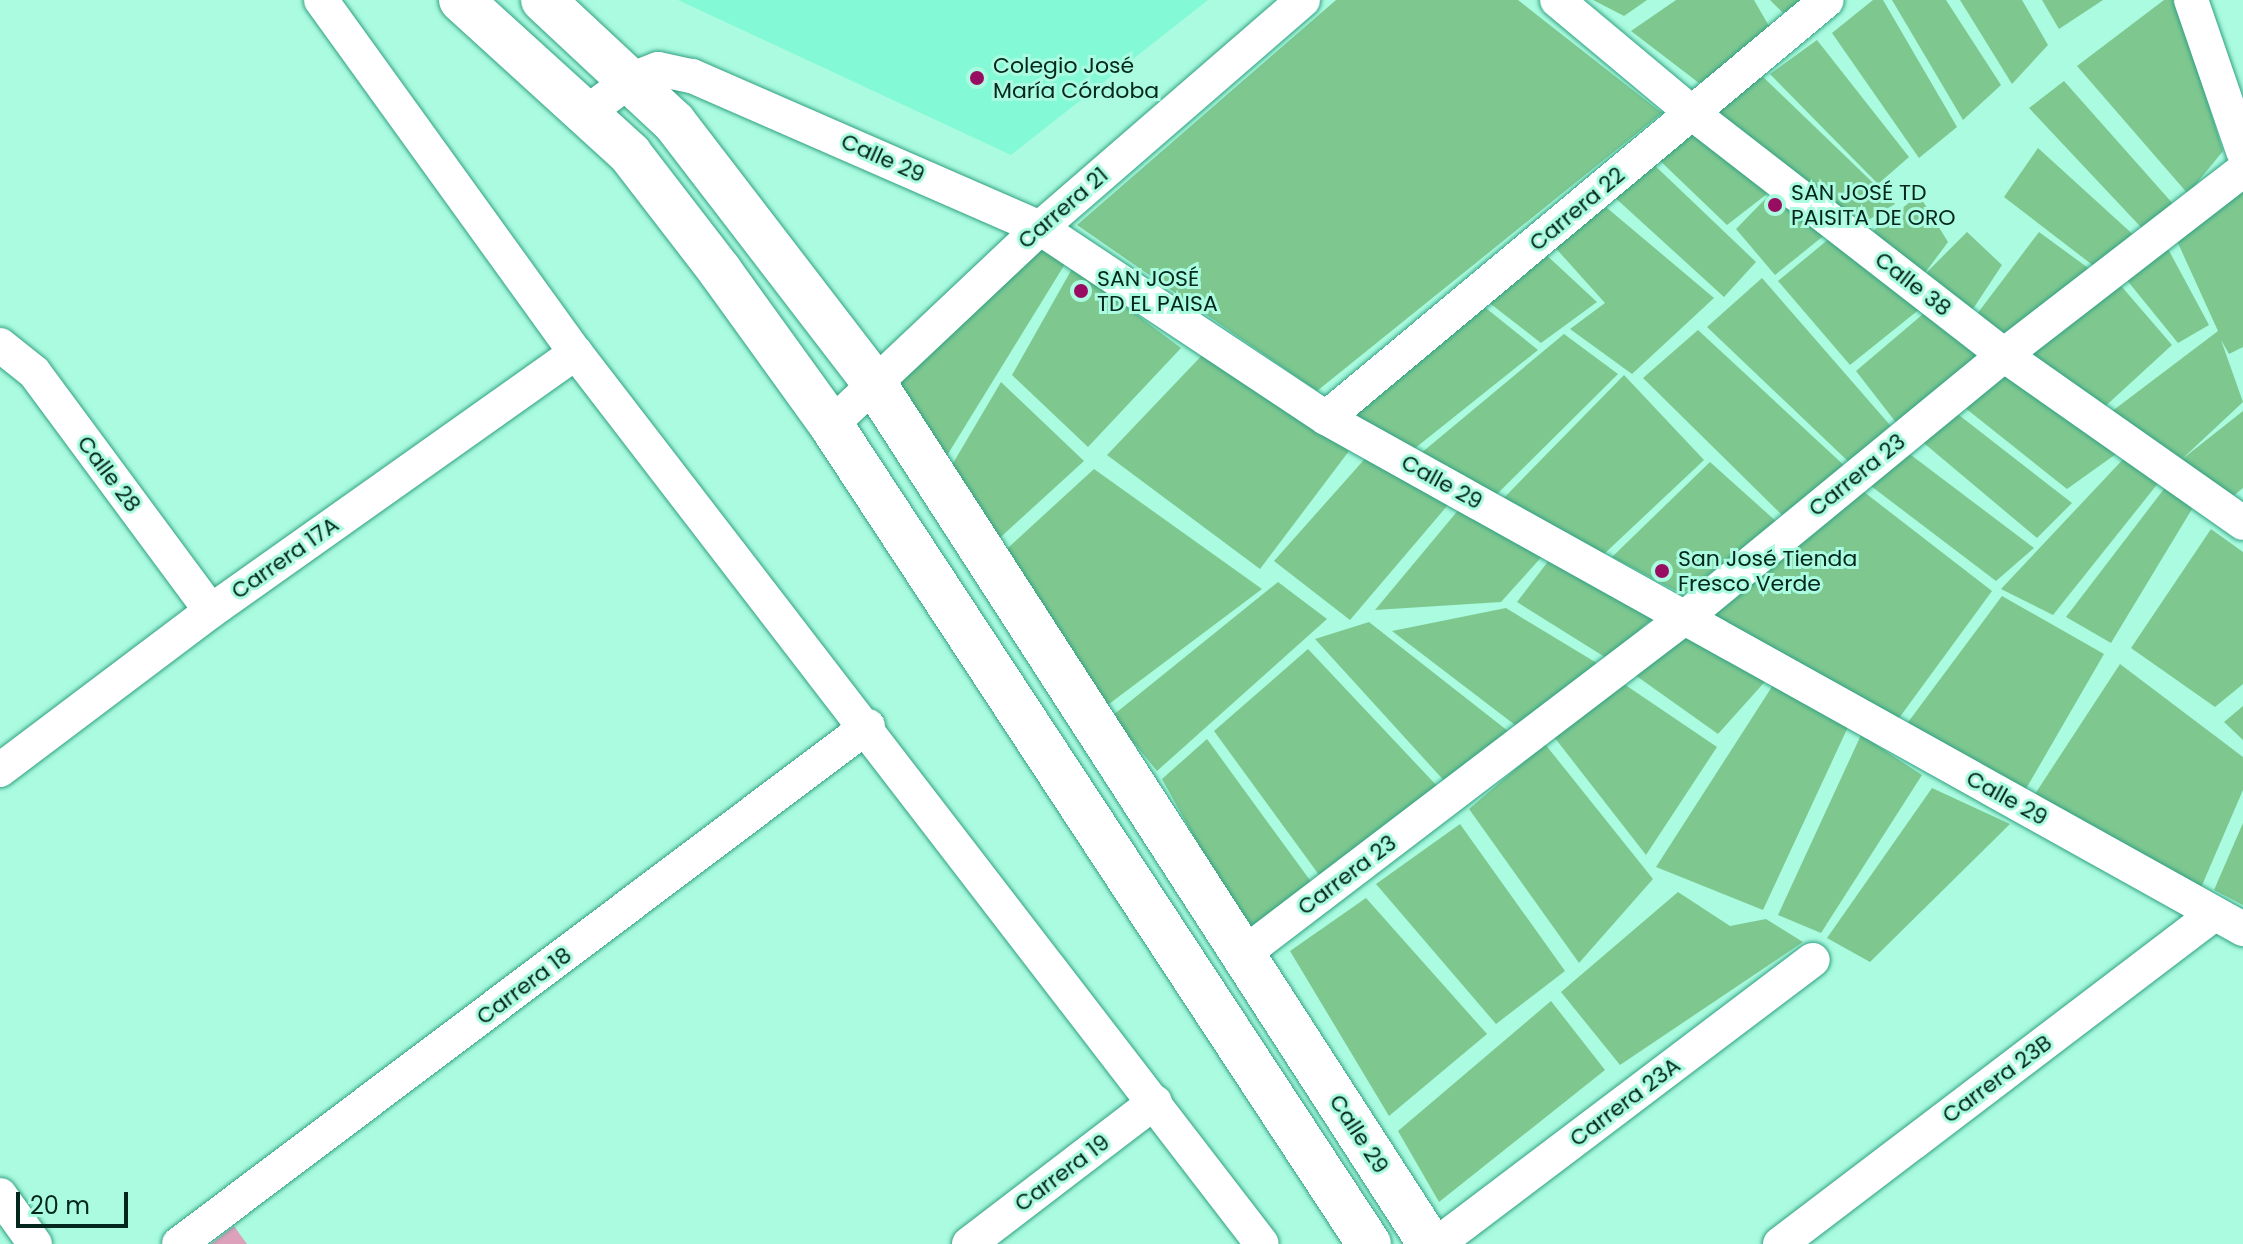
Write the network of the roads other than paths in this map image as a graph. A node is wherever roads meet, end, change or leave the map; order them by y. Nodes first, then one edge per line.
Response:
1 (321, 0) edge
2 (461, 0) edge
3 (543, 0) edge
4 (1303, 0) edge
5 (1557, 0) edge
6 (1827, 0) edge
7 (2191, 0) edge
8 (632, 79) junction
9 (589, 111) junction
10 (1692, 113) junction
11 (2243, 151) edge
12 (2243, 170) edge
13 (1040, 228) junction
14 (0, 345) edge
15 (576, 353) junction
16 (2004, 355) junction
17 (874, 383) junction
18 (1326, 418) junction
19 (831, 425) junction
20 (2243, 523) edge
21 (211, 611) junction
22 (1684, 618) junction
23 (868, 726) junction
24 (0, 770) edge
25 (2229, 921) edge
26 (1242, 955) junction
27 (1813, 960) dead end
28 (1155, 1102) junction
29 (0, 1195) edge
30 (35, 1244) edge
31 (179, 1244) edge
32 (969, 1244) edge
33 (1262, 1244) edge
34 (1369, 1244) edge
35 (1430, 1244) edge
36 (1437, 1244) edge
37 (1780, 1244) edge

1 - 15 street
2 - 9 main road
3 - 8 main road, Calle 29
4 - 13 street, Carrera 21
5 - 10 street, Calle 38
6 - 10 street, Carrera 22
7 - 11 street
8 - 9 street, Calle 29
8 - 13 street, Calle 29
8 - 17 main road, Calle 29
9 - 19 main road
10 - 16 street, Calle 38
10 - 18 street, Carrera 22
12 - 16 street, Carrera 23
13 - 17 street, Carrera 21
13 - 18 street, Calle 29
14 - 21 street, Calle 28
15 - 21 street, Carrera 17A
15 - 23 street
16 - 20 street, Calle 38
16 - 22 street, Carrera 23
17 - 19 street, Carrera 21
17 - 26 main road, Calle 29
18 - 22 street, Calle 29
19 - 34 main road
21 - 24 street, Carrera 17A
22 - 25 street, Calle 29
22 - 26 street, Carrera 23
23 - 28 street
23 - 31 street, Carrera 18
25 - 37 street, Carrera 23B
26 - 35 main road, Calle 29
27 - 36 street, Carrera 23A
28 - 32 street, Carrera 19
28 - 33 street
29 - 30 street

